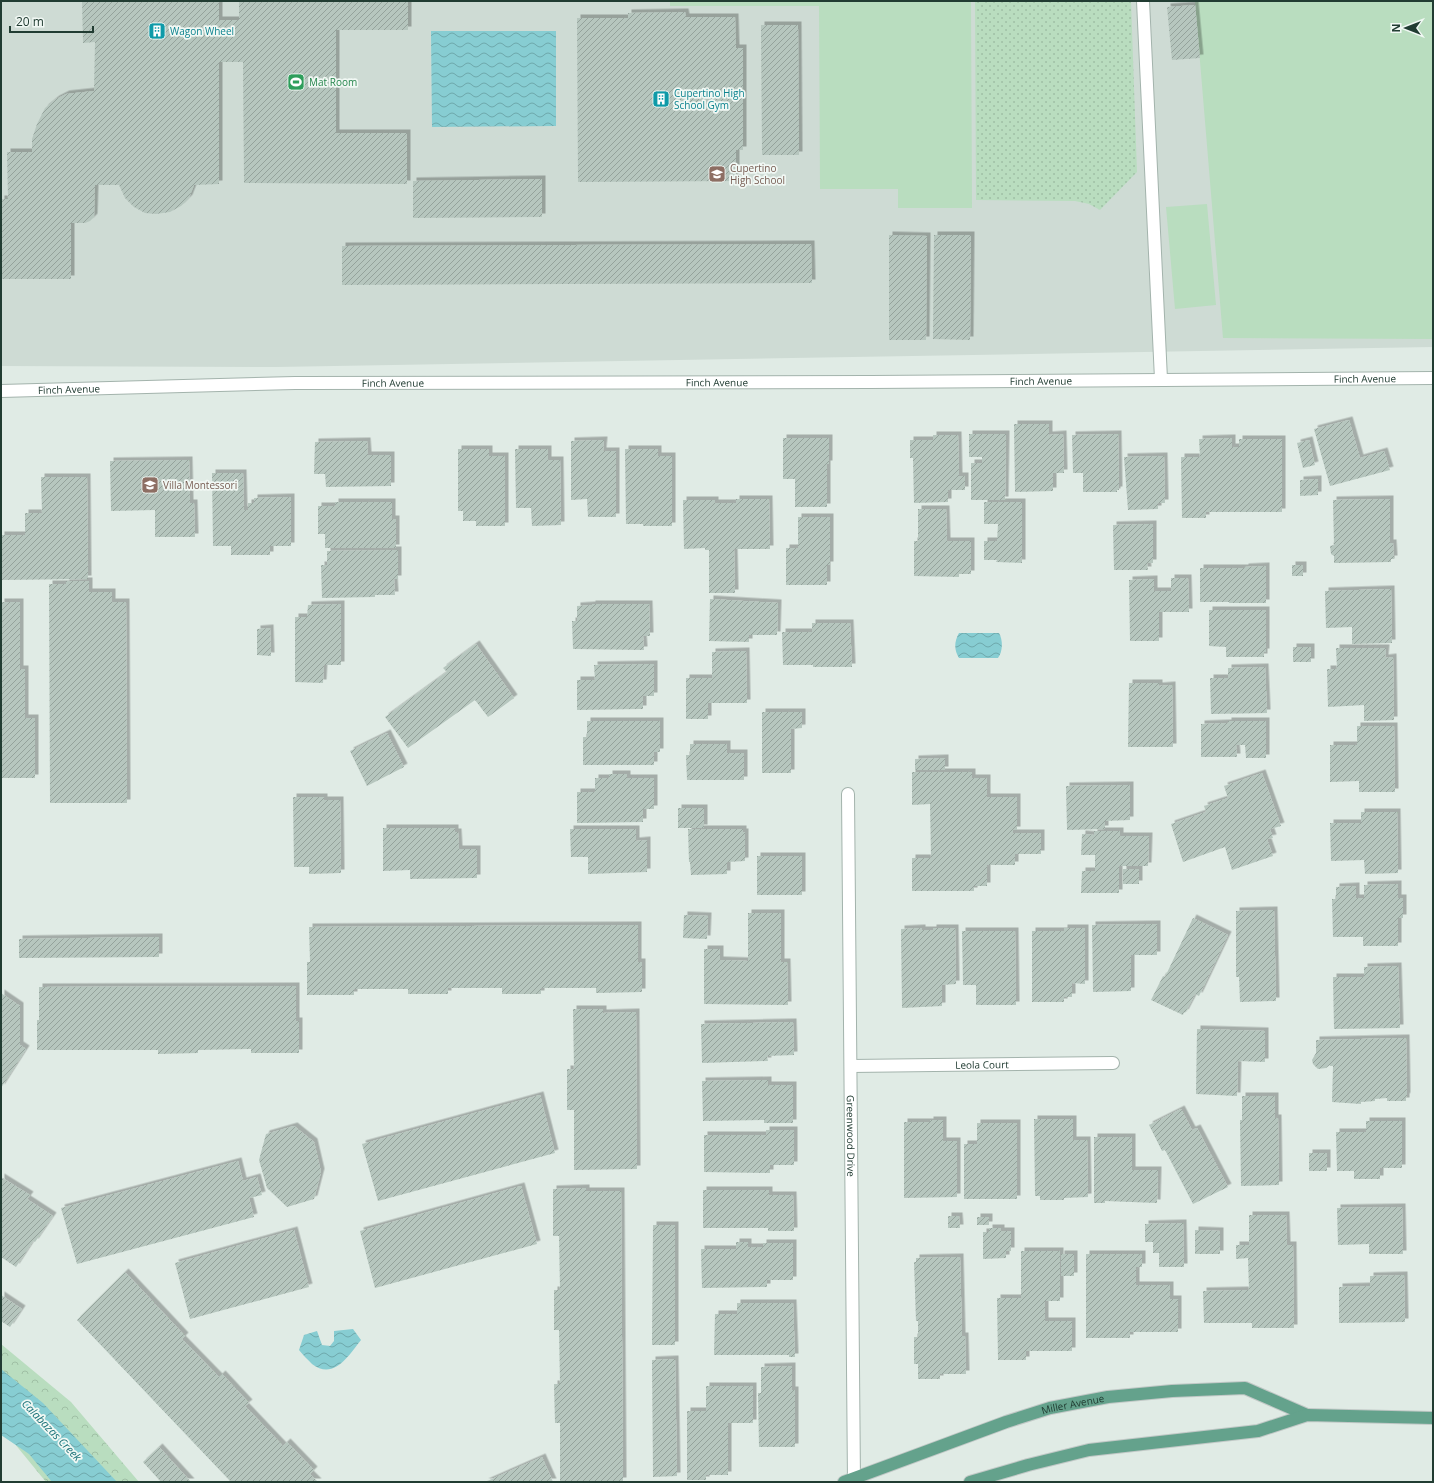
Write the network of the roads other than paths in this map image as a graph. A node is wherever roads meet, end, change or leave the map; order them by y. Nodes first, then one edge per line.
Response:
1 (1143, 1) edge
2 (1433, 378) edge
3 (1161, 379) junction
4 (1, 391) edge
5 (848, 794) dead end
6 (1113, 1063) dead end
7 (851, 1066) junction
8 (1307, 1415) junction
9 (1433, 1418) edge
10 (851, 1480) edge
11 (970, 1482) edge

1 - 3 street
2 - 3 street, Finch Avenue
3 - 4 street, Finch Avenue
5 - 7 street, Greenwood Drive
6 - 7 street, Leola Court
7 - 10 street, Greenwood Drive
8 - 9 main road, Miller Avenue
8 - 10 main road, Miller Avenue
8 - 11 main road, Miller Avenue

